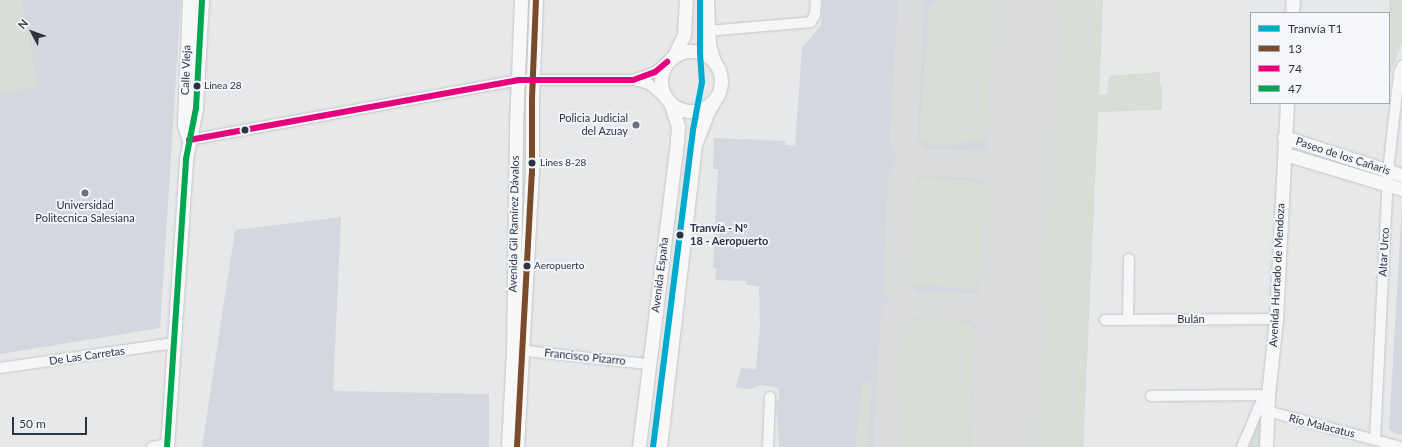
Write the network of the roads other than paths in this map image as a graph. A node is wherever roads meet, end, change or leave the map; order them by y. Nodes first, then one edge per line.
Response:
1 (189, 0) edge
2 (202, 0) edge
3 (522, 0) edge
4 (536, 0) edge
5 (686, 0) edge
6 (707, 0) edge
7 (816, 0) edge
8 (1293, 0) edge
9 (1292, 12) edge
10 (707, 31) junction
11 (670, 59) junction
12 (714, 61) junction
13 (1401, 72) edge
14 (518, 80) junction
15 (533, 80) junction
16 (633, 80) junction
17 (717, 96) junction
18 (668, 101) junction
19 (1287, 104) edge
20 (1284, 137) junction
21 (189, 140) junction
22 (1284, 154) junction
23 (1388, 171) junction
24 (1402, 175) edge
25 (1387, 184) junction
26 (1402, 189) edge
27 (1129, 259) dead end
28 (1276, 319) junction
29 (1105, 320) dead end
30 (1128, 320) junction
31 (174, 343) junction
32 (517, 350) junction
33 (649, 364) junction
34 (0, 368) edge
35 (1266, 395) junction
36 (1151, 396) dead end
37 (770, 397) dead end
38 (1267, 411) junction
39 (1375, 440) junction
40 (167, 446) edge
41 (152, 447) edge
42 (508, 447) edge
43 (517, 447) edge
44 (639, 447) edge
45 (660, 447) edge
46 (768, 447) edge
47 (1242, 447) edge
48 (1266, 447) edge
49 (1401, 447) edge

1 - 21 main road, Calle Vieja
2 - 21 main road, Calle Vieja
3 - 14 main road, Avenida Gil Ramírez Dávalos
4 - 15 main road, Avenida Gil Ramírez Dávalos
5 - 11 main road
6 - 10 main road
7 - 10 street
8 - 9 main road
10 - 12 main road
11 - 12 main road
11 - 16 street
11 - 18 main road
12 - 17 main road
13 - 23 street, Altar Urco
14 - 15 street
14 - 21 street
14 - 32 main road, Avenida Gil Ramírez Dávalos
15 - 16 street
15 - 32 main road, Avenida Gil Ramírez Dávalos
16 - 18 street
17 - 18 main road
17 - 45 main road, Avenida España
18 - 33 main road, Avenida España
19 - 20 main road, Avenida Hurtado de Mendoza
20 - 22 main road, Avenida Hurtado de Mendoza
20 - 23 main road, Paseo de los Cañaris
21 - 31 main road, Calle Vieja
22 - 25 main road, Paseo de los Cañaris
22 - 28 main road, Avenida Hurtado de Mendoza
23 - 24 main road, Paseo de los Cañaris
23 - 25 street, Altar Urco
25 - 26 main road, Paseo de los Cañaris
25 - 39 street, Altar Urco
27 - 30 street
28 - 30 street, Bulán
28 - 35 main road, Avenida Hurtado de Mendoza
29 - 30 street, Bulán
31 - 34 street, De Las Carretas
31 - 40 main road, Calle Vieja
32 - 33 street, Francisco Pizarro
32 - 42 main road, Avenida Gil Ramírez Dávalos
32 - 43 main road, Avenida Gil Ramírez Dávalos
33 - 44 main road, Avenida España
35 - 36 street
35 - 38 main road, Avenida Hurtado de Mendoza
35 - 47 street
37 - 46 street
38 - 39 street, Río Malacatus
38 - 48 main road, Avenida Hurtado de Mendoza
39 - 49 street, Río Malacatus
40 - 41 street

